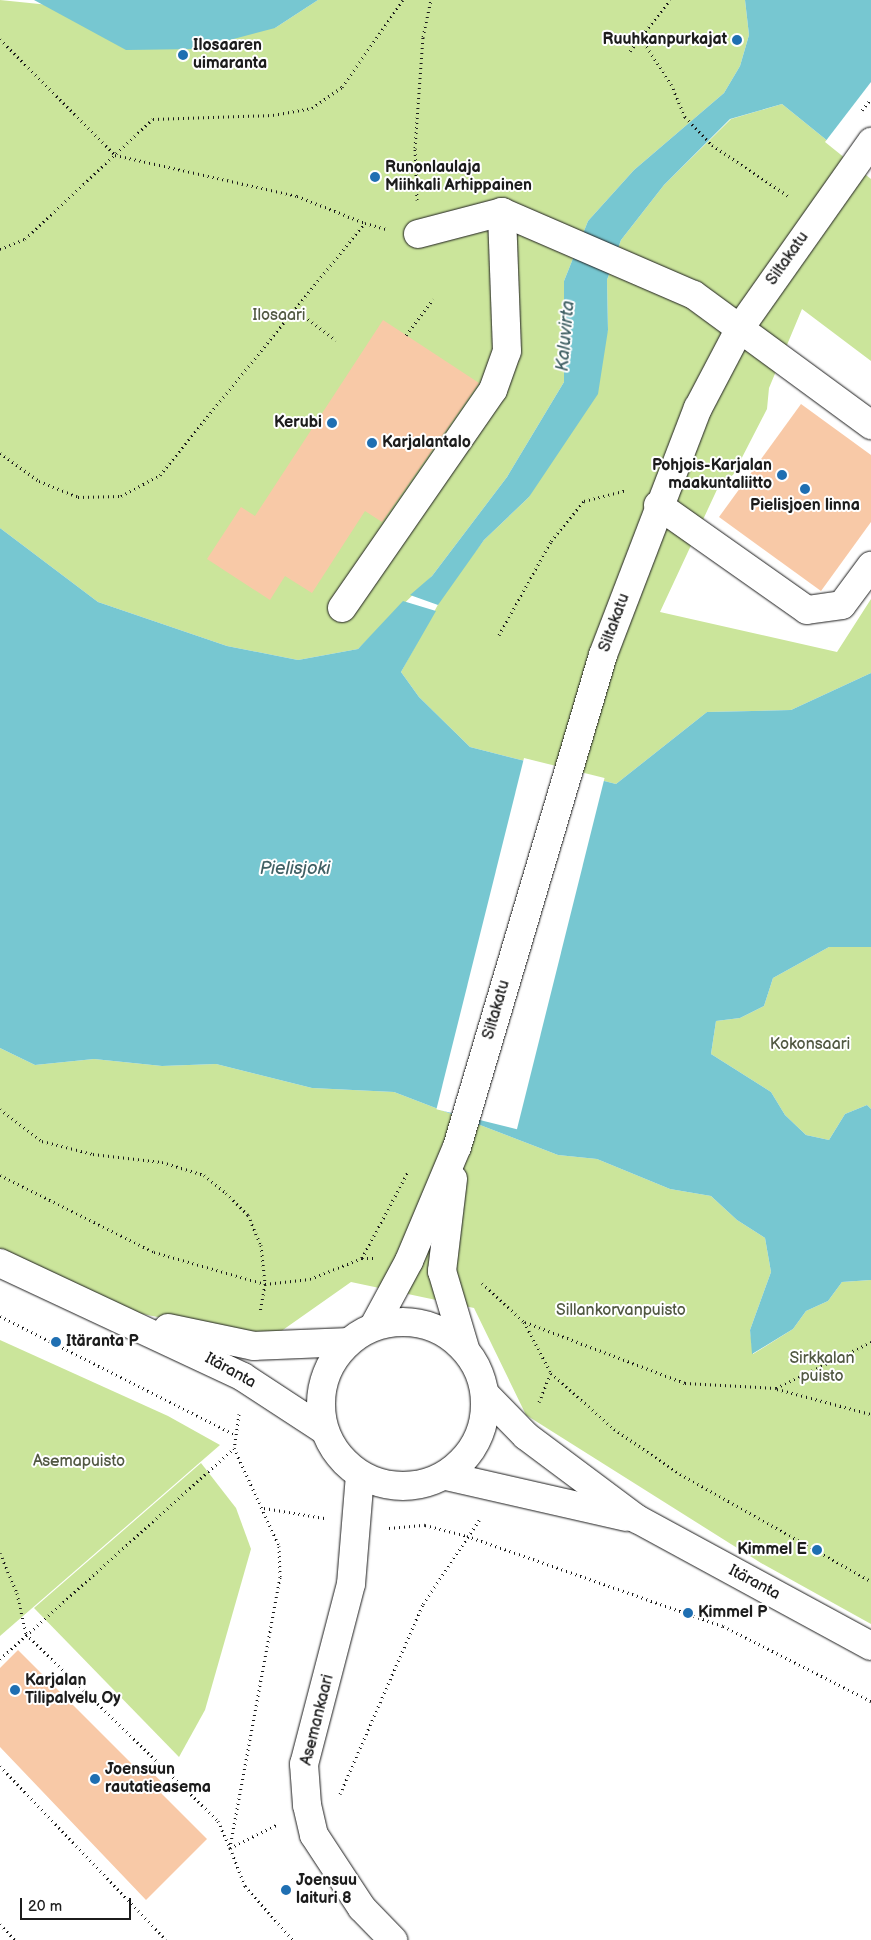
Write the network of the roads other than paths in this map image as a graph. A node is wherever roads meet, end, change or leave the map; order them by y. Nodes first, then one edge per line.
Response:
1 (871, 142) edge
2 (502, 212) junction
3 (418, 234) road end
4 (740, 328) junction
5 (871, 425) edge
6 (658, 505) junction
7 (871, 566) edge
8 (342, 608) dead end
9 (457, 1148) junction
10 (0, 1263) edge
11 (132, 1321) junction
12 (374, 1326) junction
13 (348, 1342) junction
14 (465, 1348) junction
15 (486, 1395) junction
16 (324, 1430) junction
17 (360, 1476) junction
18 (446, 1476) junction
19 (637, 1519) junction
20 (871, 1646) edge
21 (393, 1940) edge

1 - 4 street, Siltakatu
2 - 3 street
2 - 4 street
2 - 8 street
4 - 5 street
4 - 6 street, Siltakatu
6 - 7 street
6 - 9 street, Siltakatu
9 - 12 street, Siltakatu
9 - 14 street, Siltakatu
10 - 11 street, Itäranta
11 - 13 street, Itäranta
11 - 16 street, Itäranta
12 - 13 street
12 - 14 street
13 - 16 street
14 - 15 street
15 - 18 street
15 - 19 street, Itäranta
16 - 17 street
17 - 18 street
17 - 21 street, Asemankaari
18 - 19 street, Itäranta
19 - 20 street, Itäranta

